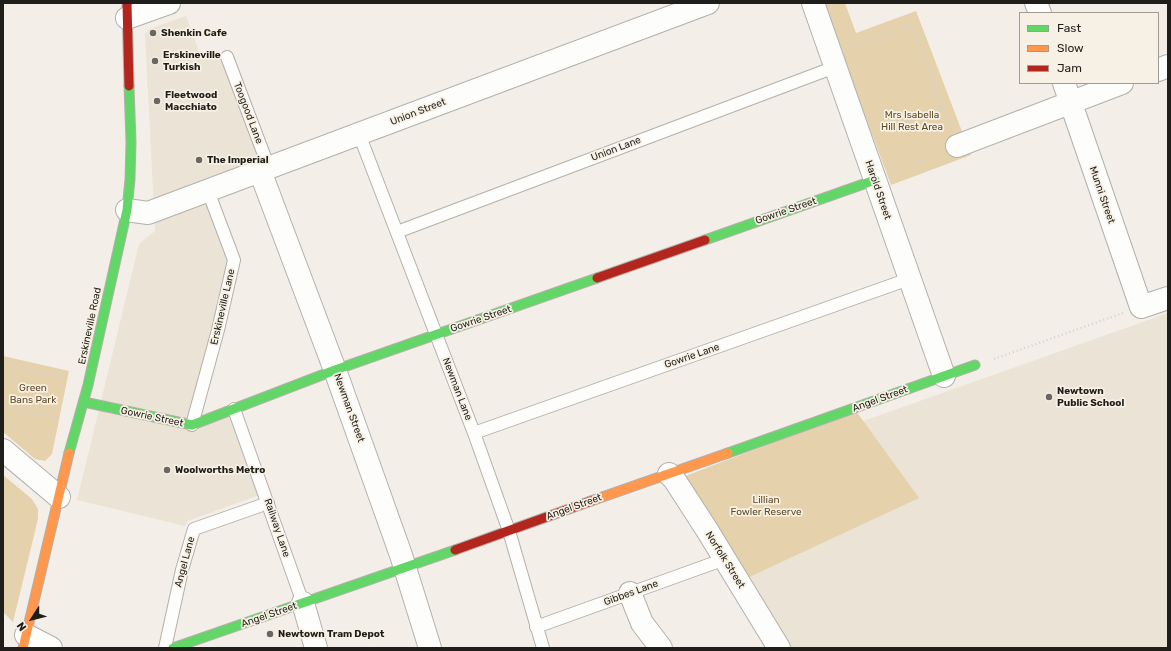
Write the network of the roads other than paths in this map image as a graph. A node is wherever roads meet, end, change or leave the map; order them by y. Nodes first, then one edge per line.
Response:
1 (169, 3) edge
2 (708, 3) edge
3 (813, 3) edge
4 (127, 11) edge
5 (227, 57) dead end
6 (835, 67) junction
7 (1116, 84) edge
8 (1067, 93) edge
9 (359, 134) junction
10 (957, 146) road end
11 (264, 170) junction
12 (875, 180) junction
13 (208, 191) junction
14 (127, 210) junction
15 (397, 232) junction
16 (909, 279) junction
17 (1168, 298) edge
18 (436, 335) junction
19 (975, 365) road end
20 (335, 370) junction
21 (944, 376) junction
22 (84, 402) junction
23 (234, 409) junction
24 (192, 425) junction
25 (474, 433) junction
26 (3, 450) edge
27 (668, 474) junction
28 (58, 497) junction
29 (268, 503) junction
30 (509, 531) junction
31 (725, 559) junction
32 (406, 567) junction
33 (630, 593) junction
34 (303, 603) junction
35 (536, 627) junction
36 (24, 643) edge
37 (51, 648) edge
38 (165, 648) edge
39 (173, 648) edge
40 (316, 648) edge
41 (430, 648) edge
42 (543, 648) edge
43 (661, 648) edge
44 (779, 648) edge

1 - 4 street
2 - 9 street, Union Street
3 - 6 street, Harold Street
4 - 14 street, Erskineville Road
5 - 11 lane, Toogood Lane
6 - 12 street, Harold Street
6 - 15 lane, Union Lane
7 - 8 street
8 - 10 street
8 - 17 street, Munni Street
9 - 11 street, Union Street
9 - 15 lane, Newman Lane
11 - 13 street, Union Street
11 - 20 street, Newman Street
12 - 16 street, Harold Street
12 - 18 street, Gowrie Street
13 - 14 street, Union Street
13 - 24 lane, Erskineville Lane
14 - 22 street, Erskineville Road
15 - 18 lane, Newman Lane
16 - 21 street, Harold Street
16 - 25 lane, Gowrie Lane
18 - 20 street, Gowrie Street
18 - 25 lane, Newman Lane
19 - 21 street, Angel Street
20 - 23 street, Gowrie Street
20 - 32 street, Newman Street
21 - 27 street, Angel Street
22 - 24 street, Gowrie Street
22 - 28 street, Erskineville Road
23 - 24 street, Gowrie Street
23 - 29 lane, Railway Lane
25 - 30 lane, Newman Lane
26 - 28 street
27 - 30 street, Angel Street
27 - 31 street, Norfolk Street
28 - 36 street, Erskineville Road
29 - 34 lane, Railway Lane
29 - 38 lane, Angel Lane
30 - 32 street, Angel Street
30 - 35 lane, Newman Lane
31 - 33 lane, Gibbes Lane
31 - 44 street, Norfolk Street
32 - 34 street, Angel Street
32 - 41 street, Newman Street
33 - 35 lane, Gibbes Lane
33 - 43 street
34 - 39 street, Angel Street
34 - 40 street, Railway Lane
35 - 42 lane, Newman Lane
36 - 37 street

